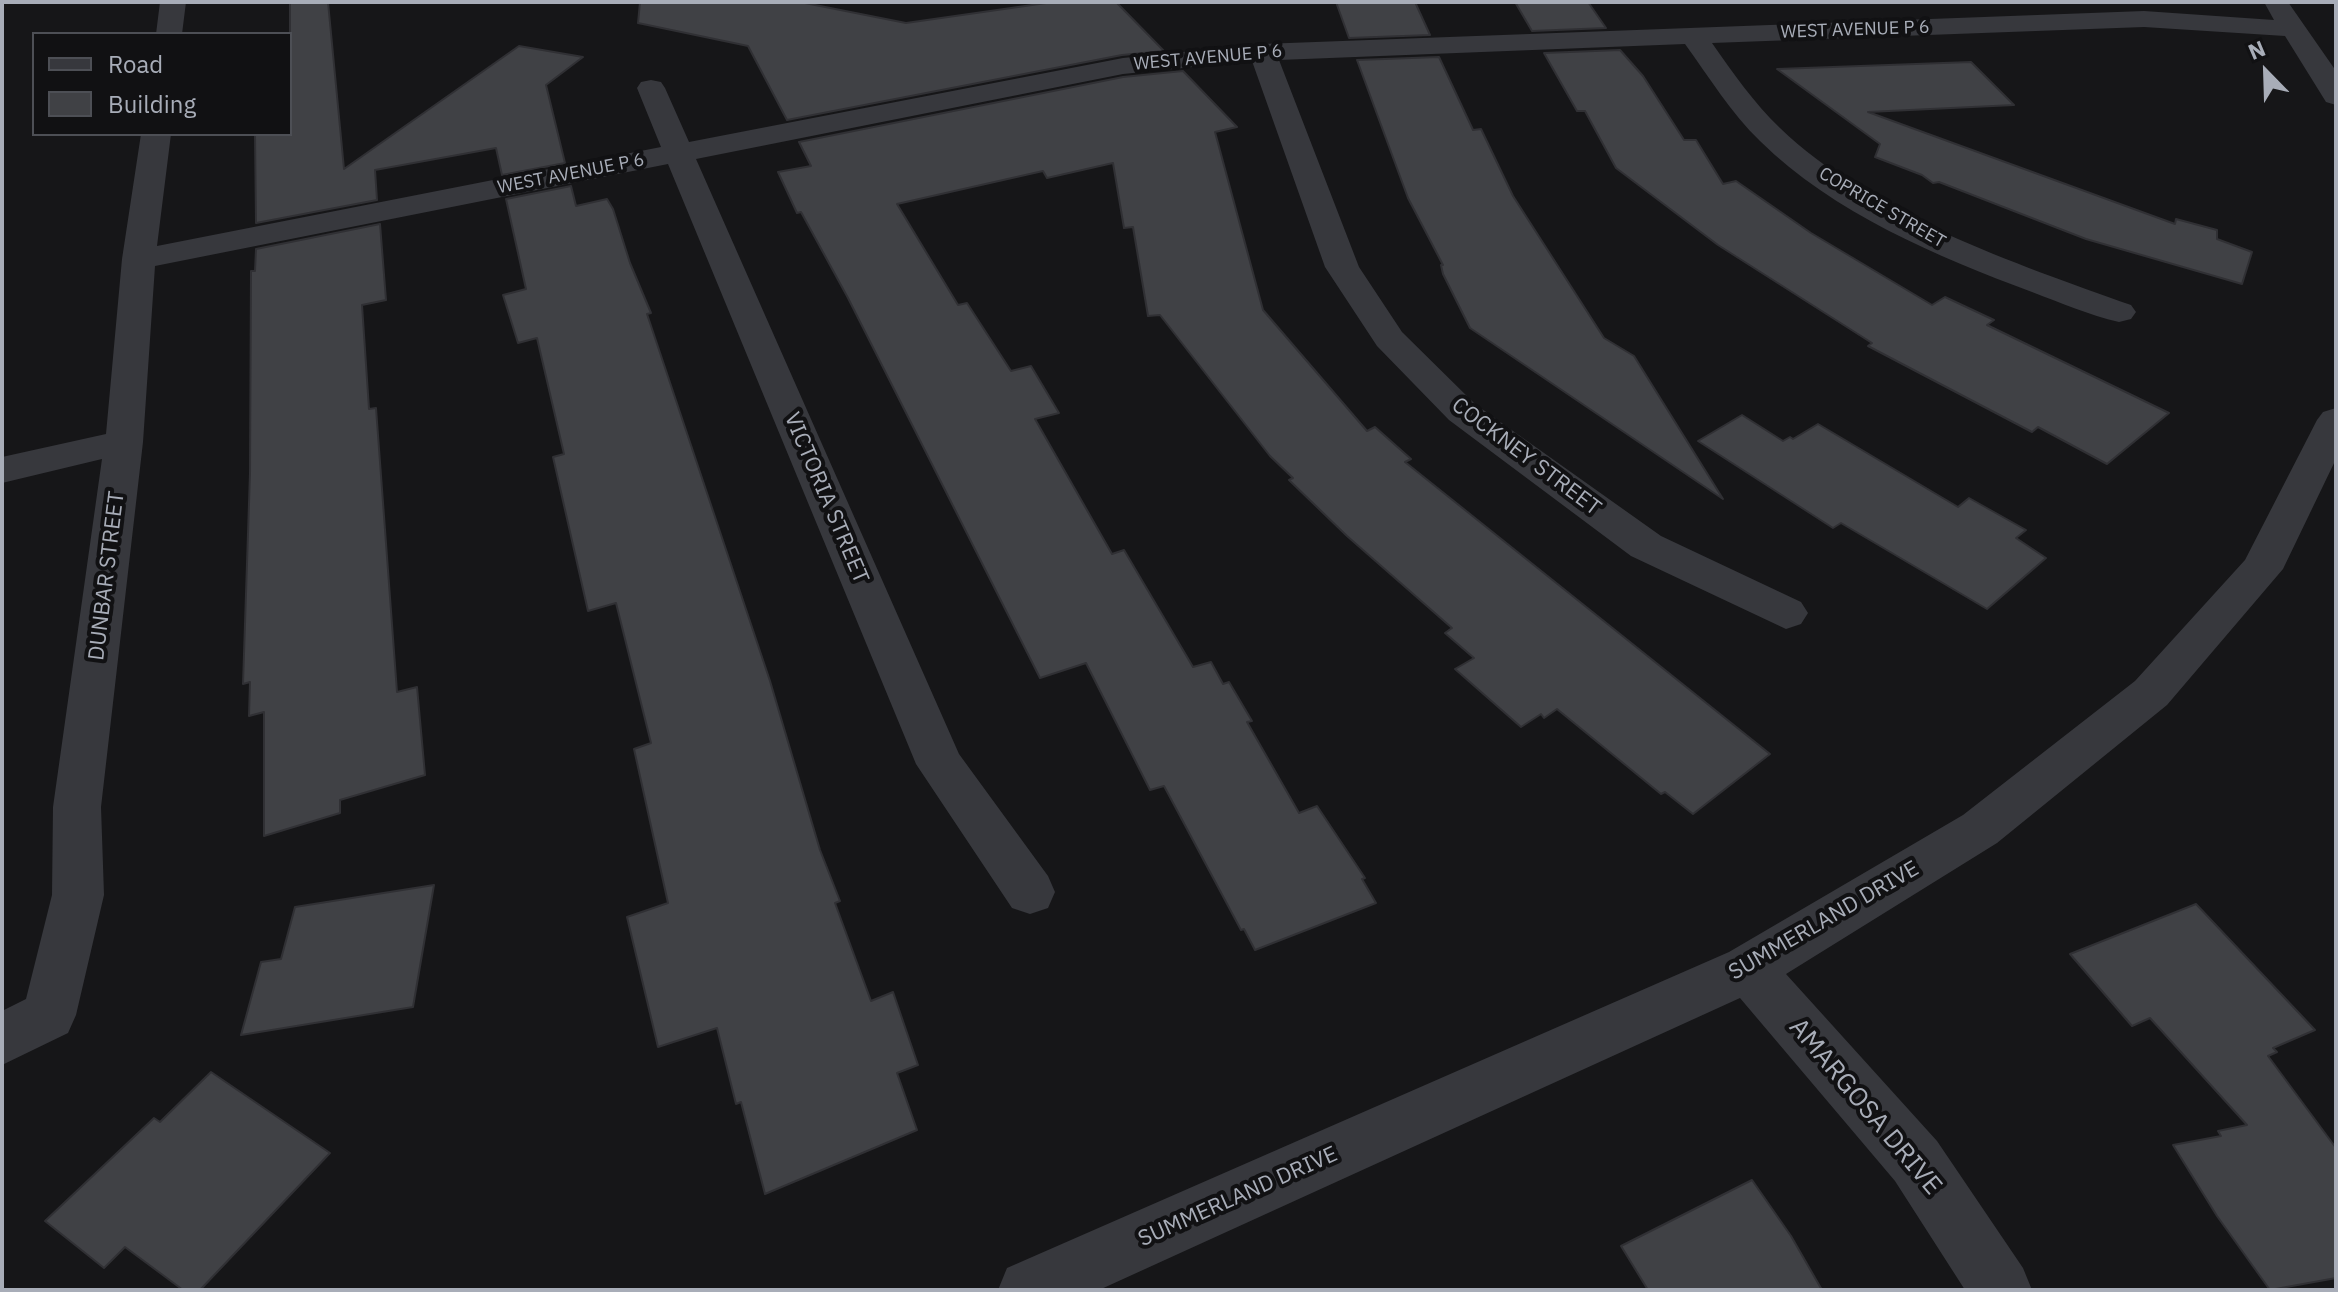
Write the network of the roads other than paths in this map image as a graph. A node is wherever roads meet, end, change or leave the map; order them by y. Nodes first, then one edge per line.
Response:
1 (173, 2) edge
2 (2275, 2) edge
3 (2294, 29) junction
4 (169, 32) edge
5 (1693, 36) junction
6 (1262, 52) junction
7 (651, 88) dead end
8 (2336, 96) edge
9 (156, 136) edge
10 (678, 153) junction
11 (139, 259) junction
12 (2119, 312) dead end
13 (2336, 420) edge
14 (124, 442) junction
15 (2, 470) edge
16 (1786, 613) dead end
17 (1030, 892) dead end
18 (1748, 969) junction
19 (2, 1039) edge
20 (1029, 1290) edge
21 (2001, 1290) edge

1 - 4 street
2 - 3 street
3 - 5 street, WEST AVENUE P 6
3 - 8 street
5 - 6 street, WEST AVENUE P 6
5 - 12 street, COPRICE STREET
6 - 10 street, WEST AVENUE P 6
6 - 16 street, COCKNEY STREET
7 - 10 street, VICTORIA STREET
9 - 11 street, DUNBAR STREET
10 - 11 street, WEST AVENUE P 6
10 - 17 street, VICTORIA STREET
11 - 14 street, DUNBAR STREET
13 - 18 street, SUMMERLAND DRIVE
14 - 15 street
14 - 19 street, DUNBAR STREET
18 - 20 street, SUMMERLAND DRIVE
18 - 21 street, AMARGOSA DRIVE

